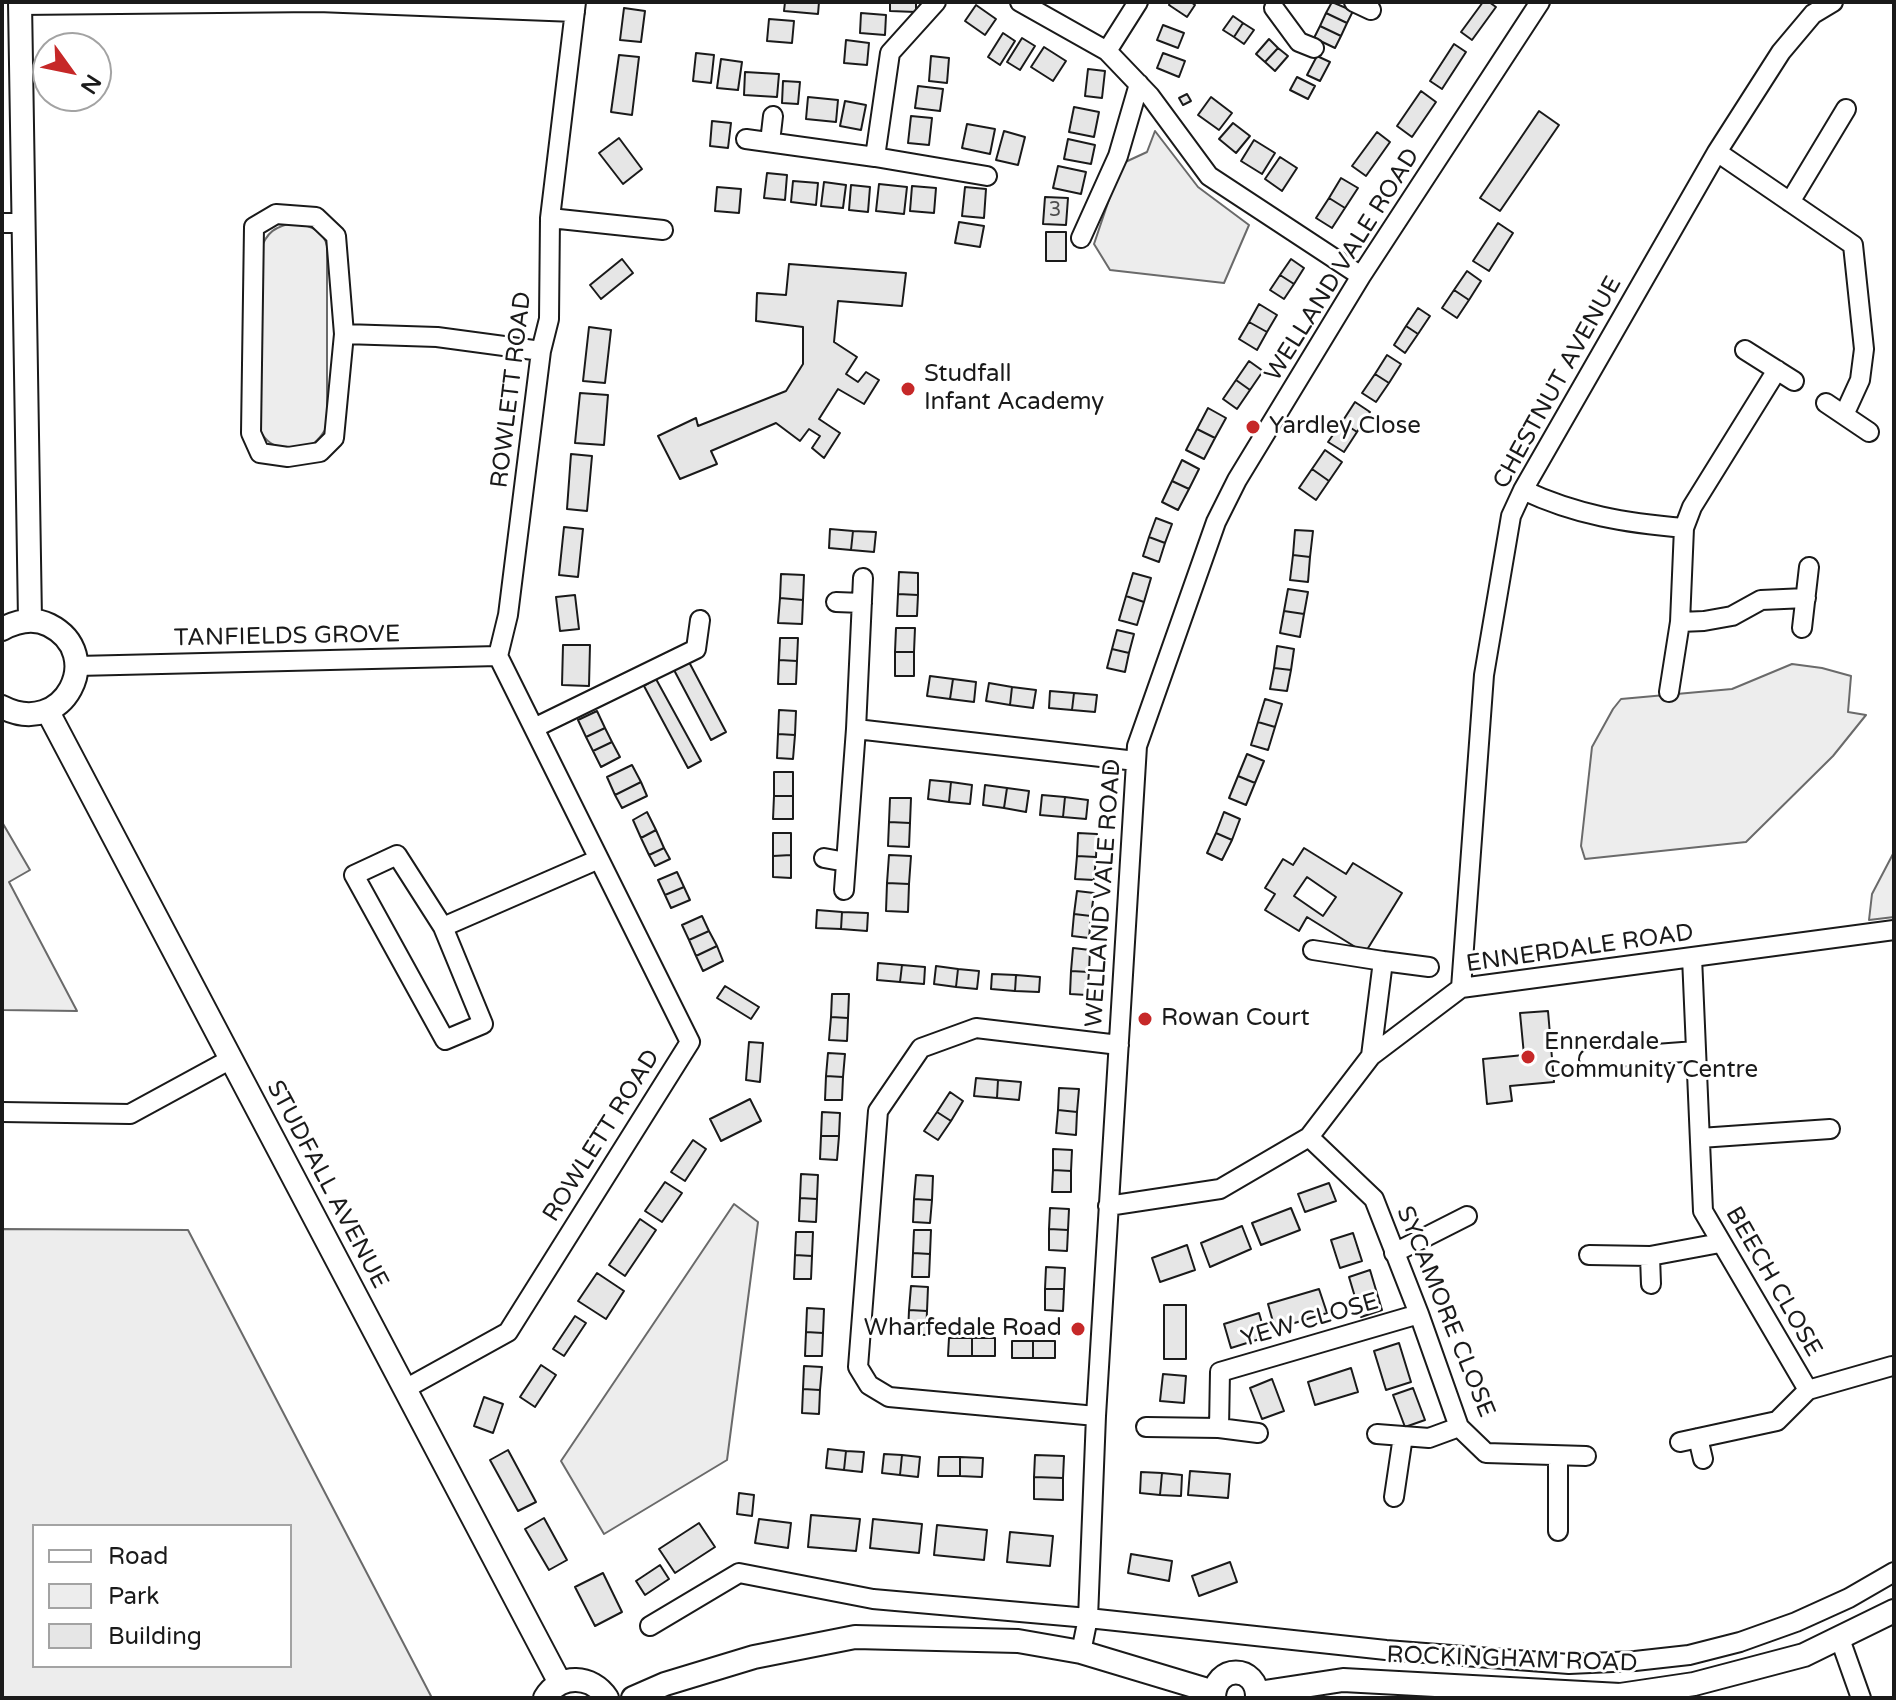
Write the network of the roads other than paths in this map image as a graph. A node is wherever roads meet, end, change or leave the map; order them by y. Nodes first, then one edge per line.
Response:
1 (318, 2) edge
2 (936, 2) edge
3 (1020, 2) edge
4 (1138, 2) edge
5 (1540, 2) edge
6 (1833, 2) edge
7 (20, 4) edge
8 (1276, 4) edge
9 (576, 7) edge
10 (1314, 48) dead end
11 (1107, 51) junction
12 (1139, 84) junction
13 (1846, 109) dead end
14 (773, 116) dead end
15 (746, 139) dead end
16 (770, 142) junction
17 (1717, 152) junction
18 (875, 157) junction
19 (987, 176) dead end
20 (1790, 202) junction
21 (550, 218) junction
22 (12, 223) edge
23 (663, 230) dead end
24 (1081, 238) dead end
25 (1361, 276) junction
26 (344, 334) junction
27 (1745, 350) dead end
28 (541, 351) junction
29 (1777, 370) junction
30 (1794, 381) dead end
31 (1826, 403) dead end
32 (1844, 415) junction
33 (1869, 432) dead end
34 (1523, 490) junction
35 (1684, 528) junction
36 (1809, 567) dead end
37 (863, 578) dead end
38 (1806, 598) junction
39 (836, 602) dead end
40 (862, 603) junction
41 (30, 620) junction
42 (700, 620) dead end
43 (1680, 622) junction
44 (1802, 628) dead end
45 (2, 629) edge
46 (498, 656) junction
47 (77, 666) junction
48 (1669, 692) dead end
49 (2, 707) edge
50 (48, 712) junction
51 (534, 728) junction
52 (856, 729) junction
53 (1136, 761) junction
54 (824, 858) dead end
55 (599, 859) junction
56 (846, 862) junction
57 (844, 890) dead end
58 (443, 927) junction
59 (1894, 930) edge
60 (1313, 950) dead end
61 (1692, 957) junction
62 (1383, 961) junction
63 (1429, 967) dead end
64 (1461, 988) junction
65 (1119, 1045) junction
66 (1696, 1051) junction
67 (1371, 1056) junction
68 (231, 1059) junction
69 (1589, 1059) dead end
70 (2, 1112) edge
71 (1830, 1129) dead end
72 (1309, 1137) junction
73 (1700, 1138) junction
74 (1108, 1206) junction
75 (1467, 1216) dead end
76 (1720, 1243) junction
77 (1394, 1253) junction
78 (1589, 1255) dead end
79 (1650, 1256) junction
80 (1651, 1284) dead end
81 (1419, 1314) junction
82 (1892, 1366) edge
83 (405, 1389) junction
84 (1808, 1390) junction
85 (1096, 1416) junction
86 (1146, 1427) dead end
87 (1459, 1427) junction
88 (1219, 1428) junction
89 (1258, 1433) dead end
90 (1377, 1434) dead end
91 (1403, 1436) junction
92 (1558, 1456) junction
93 (1586, 1456) dead end
94 (1703, 1459) dead end
95 (1394, 1497) dead end
96 (1558, 1531) dead end
97 (1894, 1572) edge
98 (1894, 1611) edge
99 (1088, 1618) junction
100 (650, 1626) dead end
101 (1840, 1639) junction
102 (1081, 1652) junction
103 (552, 1690) edge
104 (1214, 1695) edge
105 (1257, 1696) edge
106 (607, 1698) edge
107 (633, 1698) edge
108 (1861, 1698) edge

1 - 7 street
1 - 9 street
2 - 18 street
3 - 11 street
4 - 11 street
5 - 25 street, WELLAND VALE ROAD
6 - 17 street, CHESTNUT AVENUE
7 - 22 street
8 - 10 street
9 - 21 street, ROWLETT ROAD
11 - 12 street
12 - 24 street
12 - 25 street
13 - 20 street
14 - 16 street
15 - 16 street
16 - 18 street
17 - 20 street
17 - 34 street, CHESTNUT AVENUE
18 - 19 street
20 - 32 street
21 - 23 street
21 - 28 street, ROWLETT ROAD
22 - 41 street
25 - 53 street, WELLAND VALE ROAD
26 - 26 street
26 - 28 street
27 - 29 street
28 - 46 street, ROWLETT ROAD
29 - 30 street
29 - 35 street
31 - 32 street
32 - 33 street
34 - 35 street
34 - 64 street, CHESTNUT AVENUE
35 - 43 street
36 - 38 street
37 - 40 street
38 - 43 street
38 - 44 street
39 - 40 street
40 - 52 street
41 - 45 street
41 - 47 street
42 - 51 street
43 - 48 street
46 - 47 street, TANFIELDS GROVE
46 - 51 street, ROWLETT ROAD
47 - 50 street
49 - 50 street
50 - 68 street, STUDFALL AVENUE
51 - 55 street, ROWLETT ROAD
52 - 53 street
52 - 56 street
53 - 65 street, WELLAND VALE ROAD
54 - 56 street
55 - 58 street
55 - 83 street, ROWLETT ROAD
56 - 57 street
58 - 58 street
59 - 61 street, ENNERDALE ROAD
60 - 62 street
61 - 64 street, ENNERDALE ROAD
61 - 66 street, BEECH CLOSE
62 - 63 street
62 - 67 street
64 - 67 street, ENNERDALE ROAD
65 - 74 street, WELLAND VALE ROAD
65 - 85 street
66 - 69 street
66 - 73 street, BEECH CLOSE
67 - 72 street, ENNERDALE ROAD
68 - 70 street
68 - 83 street, STUDFALL AVENUE
71 - 73 street
72 - 74 street, ENNERDALE ROAD
72 - 77 street, SYCAMORE CLOSE
73 - 76 street, BEECH CLOSE
74 - 85 street, WELLAND VALE ROAD
75 - 77 street
76 - 79 street
76 - 84 street, BEECH CLOSE
77 - 81 street, SYCAMORE CLOSE
78 - 79 street
79 - 80 street
81 - 87 street, SYCAMORE CLOSE
81 - 88 street, YEW CLOSE
82 - 84 street
83 - 103 street, STUDFALL AVENUE
84 - 94 street
85 - 99 street, WELLAND VALE ROAD
86 - 88 street
87 - 91 street
87 - 92 street, SYCAMORE CLOSE
88 - 89 street
90 - 91 street
91 - 95 street
92 - 93 street, SYCAMORE CLOSE
92 - 96 street
97 - 99 street
98 - 101 street, ROCKINGHAM ROAD
99 - 100 street
99 - 102 street, WELLAND VALE ROAD
101 - 105 street, ROCKINGHAM ROAD
101 - 108 street
102 - 104 street
102 - 107 street
103 - 106 street
104 - 105 street

